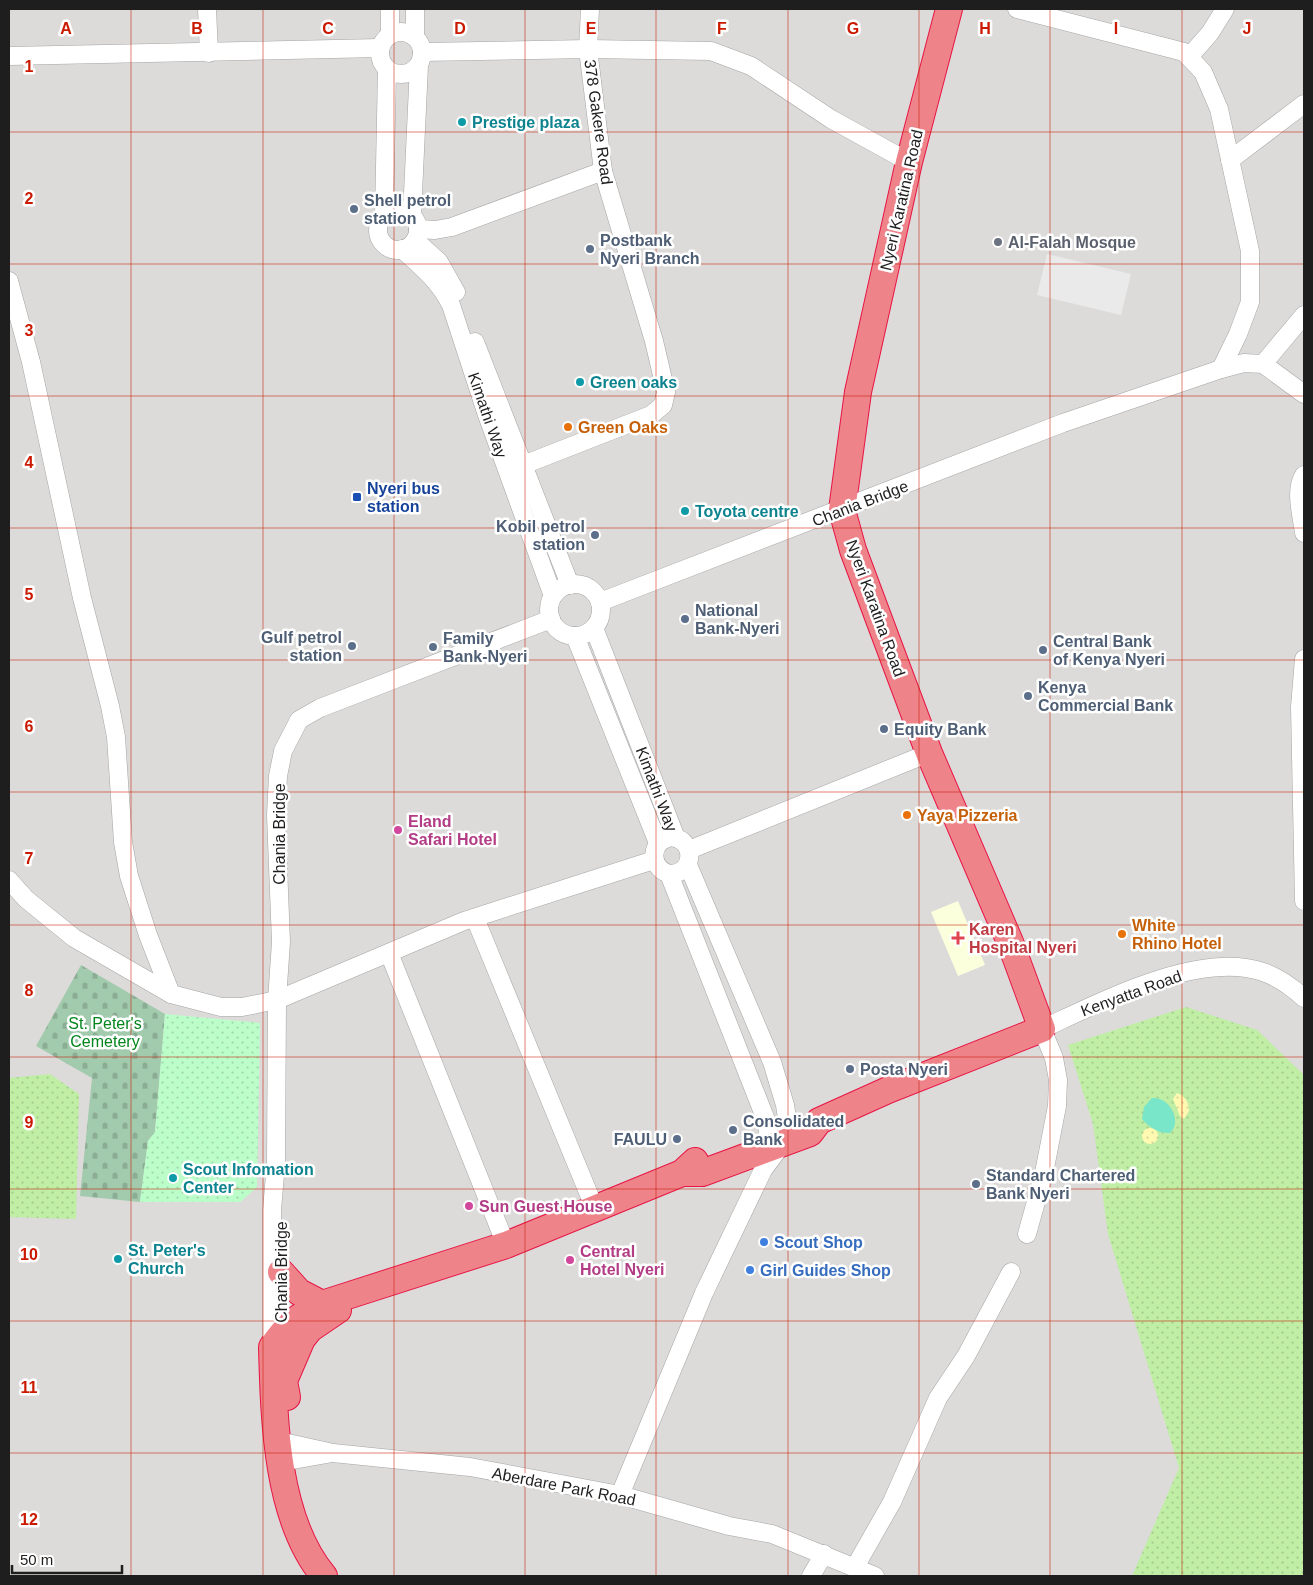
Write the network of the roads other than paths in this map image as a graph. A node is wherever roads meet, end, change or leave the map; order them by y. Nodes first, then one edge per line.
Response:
1 (208, 9) edge
2 (390, 9) edge
3 (415, 9) edge
4 (590, 9) edge
5 (948, 9) edge
6 (1017, 9) edge
7 (1225, 9) edge
8 (385, 42) junction
9 (588, 50) junction
10 (419, 51) junction
11 (209, 54) junction
12 (9, 56) edge
13 (1189, 57) junction
14 (387, 69) junction
15 (1304, 104) edge
16 (1230, 160) junction
17 (909, 162) junction
18 (603, 171) junction
19 (384, 216) junction
20 (412, 233) junction
21 (9, 284) edge
22 (1304, 315) edge
23 (1263, 364) junction
24 (1221, 369) junction
25 (1304, 394) edge
26 (523, 465) junction
27 (1304, 474) edge
28 (842, 510) junction
29 (1304, 533) edge
30 (570, 584) junction
31 (553, 596) junction
32 (600, 602) junction
33 (551, 619) junction
34 (594, 628) junction
35 (575, 636) junction
36 (1304, 658) edge
37 (929, 754) junction
38 (684, 851) junction
39 (656, 852) junction
40 (669, 874) junction
41 (9, 880) edge
42 (1304, 901) edge
43 (475, 918) junction
44 (389, 953) junction
45 (171, 994) junction
46 (1304, 998) edge
47 (277, 1000) junction
48 (1042, 1029) junction
49 (774, 1143) junction
50 (276, 1164) junction
51 (594, 1208) junction
52 (1027, 1234) dead end
53 (506, 1246) junction
54 (280, 1272) junction
55 (1010, 1272) dead end
56 (380, 1287) junction
57 (322, 1304) junction
58 (276, 1340) junction
59 (284, 1381) junction
60 (286, 1451) junction
61 (620, 1495) junction
62 (824, 1554) junction
63 (855, 1567) junction
64 (324, 1576) edge
65 (342, 1576) edge
66 (811, 1576) edge
67 (874, 1576) edge

1 - 11 street
2 - 8 street
3 - 10 street
4 - 9 street, 378 Gakere Road
5 - 17 highway, Nyeri Karatina Road
6 - 13 street
7 - 13 street
8 - 10 street
8 - 11 street
8 - 14 street
9 - 10 street
9 - 17 street
9 - 18 street, 378 Gakere Road
10 - 14 street
10 - 20 street
11 - 12 street
13 - 16 street
14 - 19 street
15 - 16 street
16 - 24 street
17 - 28 highway, Nyeri Karatina Road
18 - 20 street
18 - 26 street, 378 Gakere Road
19 - 20 street
19 - 20 street
20 - 26 street, Kimathi Way
20 - 31 street, Kimathi Way
21 - 45 street
22 - 23 street
23 - 24 street, Chania Bridge
23 - 25 street
24 - 28 street, Chania Bridge
26 - 30 street, Kimathi Way
27 - 29 street
28 - 32 street, Chania Bridge
28 - 37 highway, Nyeri Karatina Road
30 - 31 street
30 - 32 street
31 - 33 street
32 - 34 street
33 - 35 street
33 - 47 street, Chania Bridge
34 - 35 street
34 - 38 street, Kimathi Way
35 - 39 street, Kimathi Way
36 - 42 street
37 - 38 street
37 - 48 highway, Nyeri Karatina Road
38 - 39 street
38 - 40 street
38 - 49 street, Kimathi Way
39 - 40 street
39 - 43 street
40 - 49 street
41 - 45 street
43 - 44 street
43 - 51 street
44 - 47 street
44 - 53 street
45 - 47 street
46 - 48 street, Kenyatta Road
47 - 50 street, Chania Bridge
48 - 49 highway
48 - 52 street
49 - 51 highway
49 - 61 street
50 - 54 street, Chania Bridge
50 - 58 street, Chania Bridge
51 - 53 highway
53 - 56 highway
54 - 57 highway
54 - 58 street, Chania Bridge
55 - 63 street
56 - 57 highway
56 - 59 highway
57 - 58 highway
58 - 59 street, Chania Bridge
58 - 60 highway
59 - 60 highway
60 - 61 street, Aberdare Park Road
60 - 64 highway
60 - 65 highway
61 - 62 street, Aberdare Park Road
62 - 63 street, Aberdare Park Road
62 - 66 street
63 - 67 street, Aberdare Park Road

